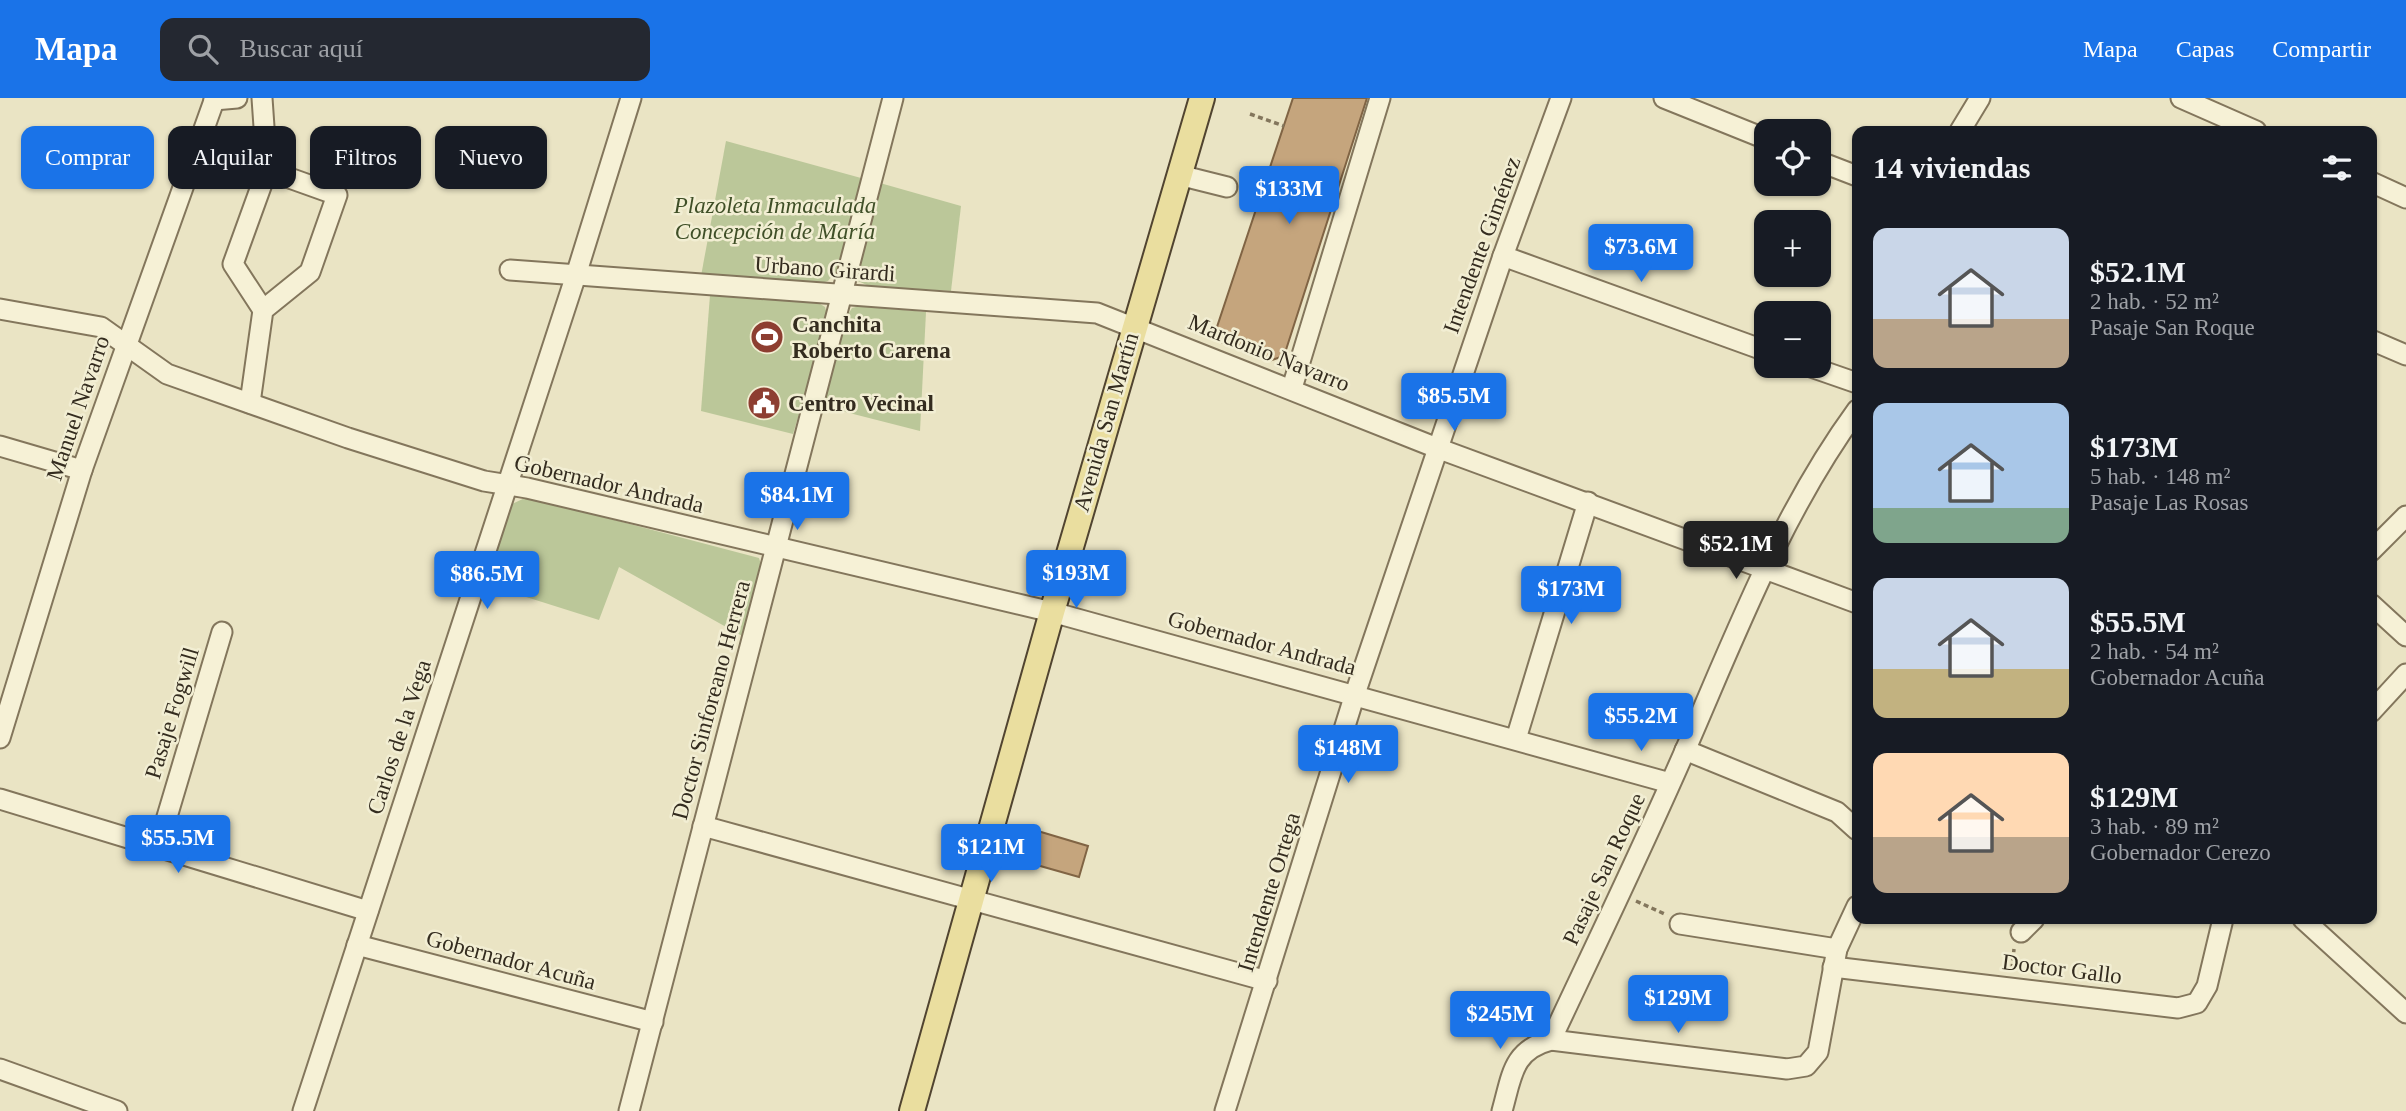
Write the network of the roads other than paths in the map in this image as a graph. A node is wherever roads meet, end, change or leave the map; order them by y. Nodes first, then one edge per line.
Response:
1 (237, 98) edge
2 (262, 98) edge
3 (631, 98) edge
4 (893, 98) edge
5 (1202, 98) edge
6 (1381, 98) edge
7 (1561, 98) edge
8 (1664, 98) edge
9 (1980, 98) edge
10 (2181, 98) edge
11 (215, 99) edge
12 (264, 126) edge
13 (1963, 126) edge
14 (2245, 126) edge
15 (1754, 134) edge
16 (1831, 166) edge
17 (1852, 174) edge
18 (1179, 175) junction
19 (296, 180) edge
20 (2377, 185) edge
21 (1227, 187) dead end
22 (260, 189) edge
23 (2406, 198) edge
24 (1503, 256) junction
25 (510, 270) dead end
26 (576, 275) junction
27 (842, 295) junction
28 (0, 309) edge
29 (263, 310) junction
30 (1134, 325) junction
31 (126, 342) junction
32 (2377, 343) edge
33 (1754, 347) edge
34 (2406, 355) edge
35 (1831, 374) edge
36 (1852, 381) edge
37 (1292, 388) junction
38 (250, 403) junction
39 (1852, 417) edge
40 (0, 446) edge
41 (1437, 448) junction
42 (82, 470) junction
43 (507, 485) junction
44 (1588, 502) junction
45 (2406, 516) edge
46 (2377, 545) edge
47 (776, 548) junction
48 (1765, 567) junction
49 (1852, 601) edge
50 (2377, 609) edge
51 (1052, 612) junction
52 (222, 632) dead end
53 (2406, 636) edge
54 (2406, 674) edge
55 (1355, 694) junction
56 (5, 703) edge
57 (2377, 705) edge
58 (0, 738) edge
59 (1516, 739) junction
60 (1685, 750) junction
61 (1670, 783) junction
62 (0, 799) edge
63 (703, 826) junction
64 (1852, 826) edge
65 (158, 847) junction
66 (971, 900) junction
67 (368, 911) junction
68 (1852, 918) edge
69 (1680, 924) road end
70 (2222, 924) edge
71 (2308, 924) edge
72 (357, 945) junction
73 (1835, 958) junction
74 (1267, 981) junction
75 (2406, 1013) edge
76 (653, 1022) junction
77 (1551, 1040) junction
78 (0, 1069) edge
79 (117, 1111) edge
80 (303, 1111) edge
81 (629, 1111) edge
82 (912, 1111) edge
83 (1225, 1111) edge
84 (1502, 1111) edge

1 - 11 street
2 - 12 street
3 - 26 street, Carlos de la Vega
4 - 27 street, Doctor Sinforeano Herrera
5 - 18 main road, Avenida San Martín
6 - 37 street
7 - 24 street, Intendente Giménez
8 - 15 street
9 - 13 street
10 - 14 street
11 - 31 street, Manuel Navarro
16 - 17 street
18 - 21 street
18 - 30 main road, Avenida San Martín
19 - 29 street
20 - 23 street
22 - 29 street
24 - 33 street
24 - 41 street, Intendente Giménez
25 - 26 street, Urbano Girardi
26 - 27 street, Urbano Girardi
26 - 43 street, Carlos de la Vega
27 - 30 street, Urbano Girardi
27 - 47 street, Doctor Sinforeano Herrera
28 - 31 street, Gobernador Andrada
29 - 38 street
30 - 37 street, Mardonio Navarro
30 - 51 main road, Avenida San Martín
31 - 38 street, Gobernador Andrada
31 - 42 street, Manuel Navarro
32 - 34 street
35 - 36 street
37 - 41 street, Mardonio Navarro
38 - 43 street, Gobernador Andrada
39 - 48 street, Pasaje San Roque
40 - 42 street
41 - 44 street, Mardonio Navarro
41 - 55 street, Intendente Ortega
42 - 56 street, Manuel Navarro
43 - 47 street, Gobernador Andrada
43 - 67 street, Carlos de la Vega
44 - 48 street, Mardonio Navarro
44 - 59 street
45 - 46 street
47 - 51 street, Gobernador Andrada
47 - 63 street, Doctor Sinforeano Herrera
48 - 49 street, Mardonio Navarro
48 - 60 street, Pasaje San Roque
50 - 53 street
51 - 55 street, Gobernador Andrada
51 - 66 main road, Avenida San Martín
52 - 65 street, Pasaje Fogwill
54 - 57 street
55 - 59 street, Gobernador Andrada
55 - 74 street, Intendente Ortega
56 - 58 street, Manuel Navarro
59 - 61 street, Gobernador Andrada
60 - 61 street, Pasaje San Roque
60 - 64 street
61 - 77 street, Pasaje San Roque
62 - 65 street
63 - 66 street
63 - 76 street, Doctor Sinforeano Herrera
65 - 67 street
66 - 74 street
66 - 82 main road, Avenida San Martín
67 - 72 street, Carlos de la Vega
68 - 73 street
69 - 73 street, Doctor Gallo
70 - 73 street, Doctor Gallo
71 - 75 street
72 - 76 street, Gobernador Acuña
72 - 80 street, Carlos de la Vega
73 - 77 street
74 - 83 street, Intendente Ortega
76 - 81 street, Doctor Sinforeano Herrera
77 - 84 street
78 - 79 street

